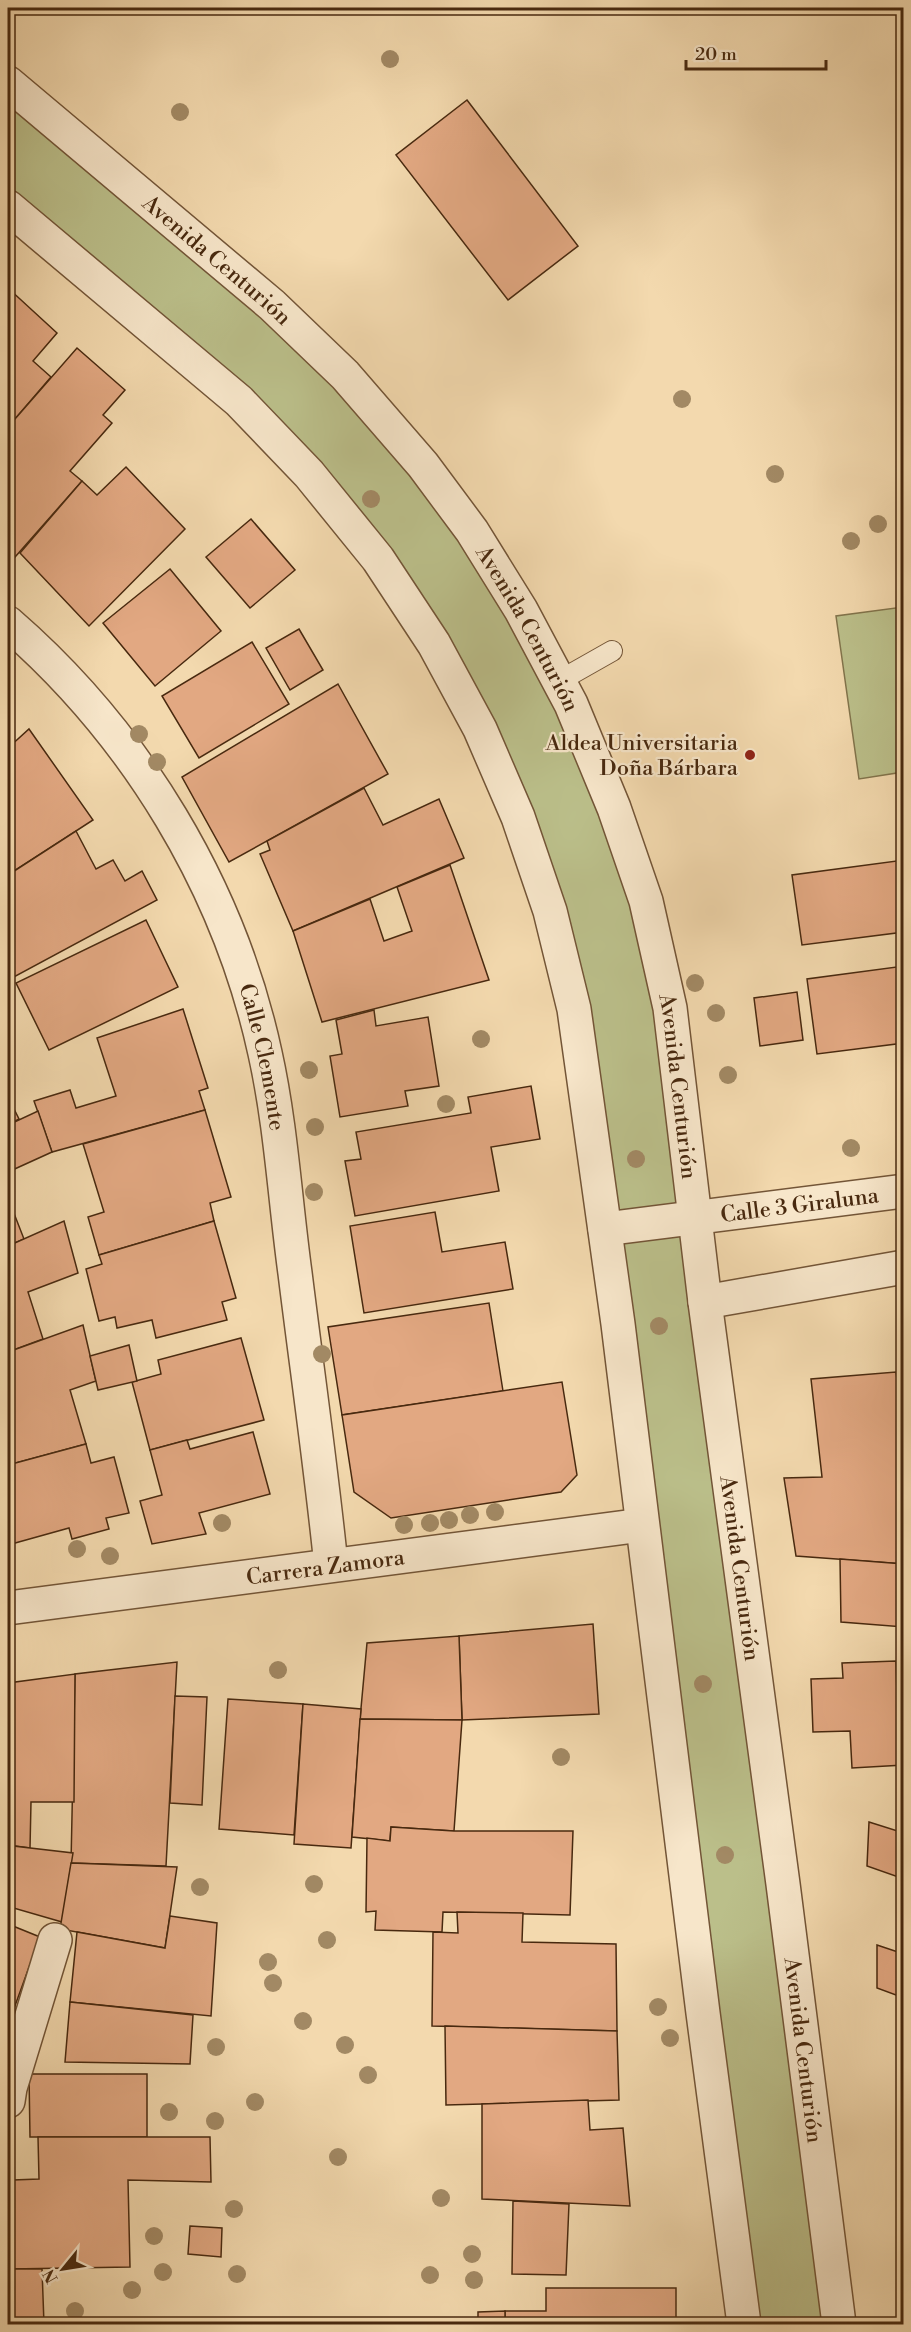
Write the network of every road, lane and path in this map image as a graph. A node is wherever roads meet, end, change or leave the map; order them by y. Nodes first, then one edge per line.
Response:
1 (8, 82) edge
2 (8, 207) edge
3 (8, 623) edge
4 (612, 651) dead end
5 (559, 681) junction
6 (903, 1191) edge
7 (696, 1217) junction
8 (605, 1229) junction
9 (903, 1267) edge
10 (705, 1302) junction
11 (642, 1525) junction
12 (331, 1565) junction
13 (8, 1608) edge
14 (55, 1940) dead end
15 (8, 2101) edge
16 (744, 2325) edge
17 (839, 2325) edge

1 - 5 street, Avenida Centurión
2 - 8 street
3 - 12 street, Calle Clemente
4 - 5 lane
5 - 7 street, Avenida Centurión
6 - 7 street, Calle 3 Giraluna
7 - 8 street, Calle 3 Giraluna
7 - 10 street, Avenida Centurión
8 - 11 street
9 - 10 street
10 - 17 street, Avenida Centurión
11 - 12 street, Carrera Zamora
11 - 16 street
12 - 13 street, Carrera Zamora
14 - 15 street

